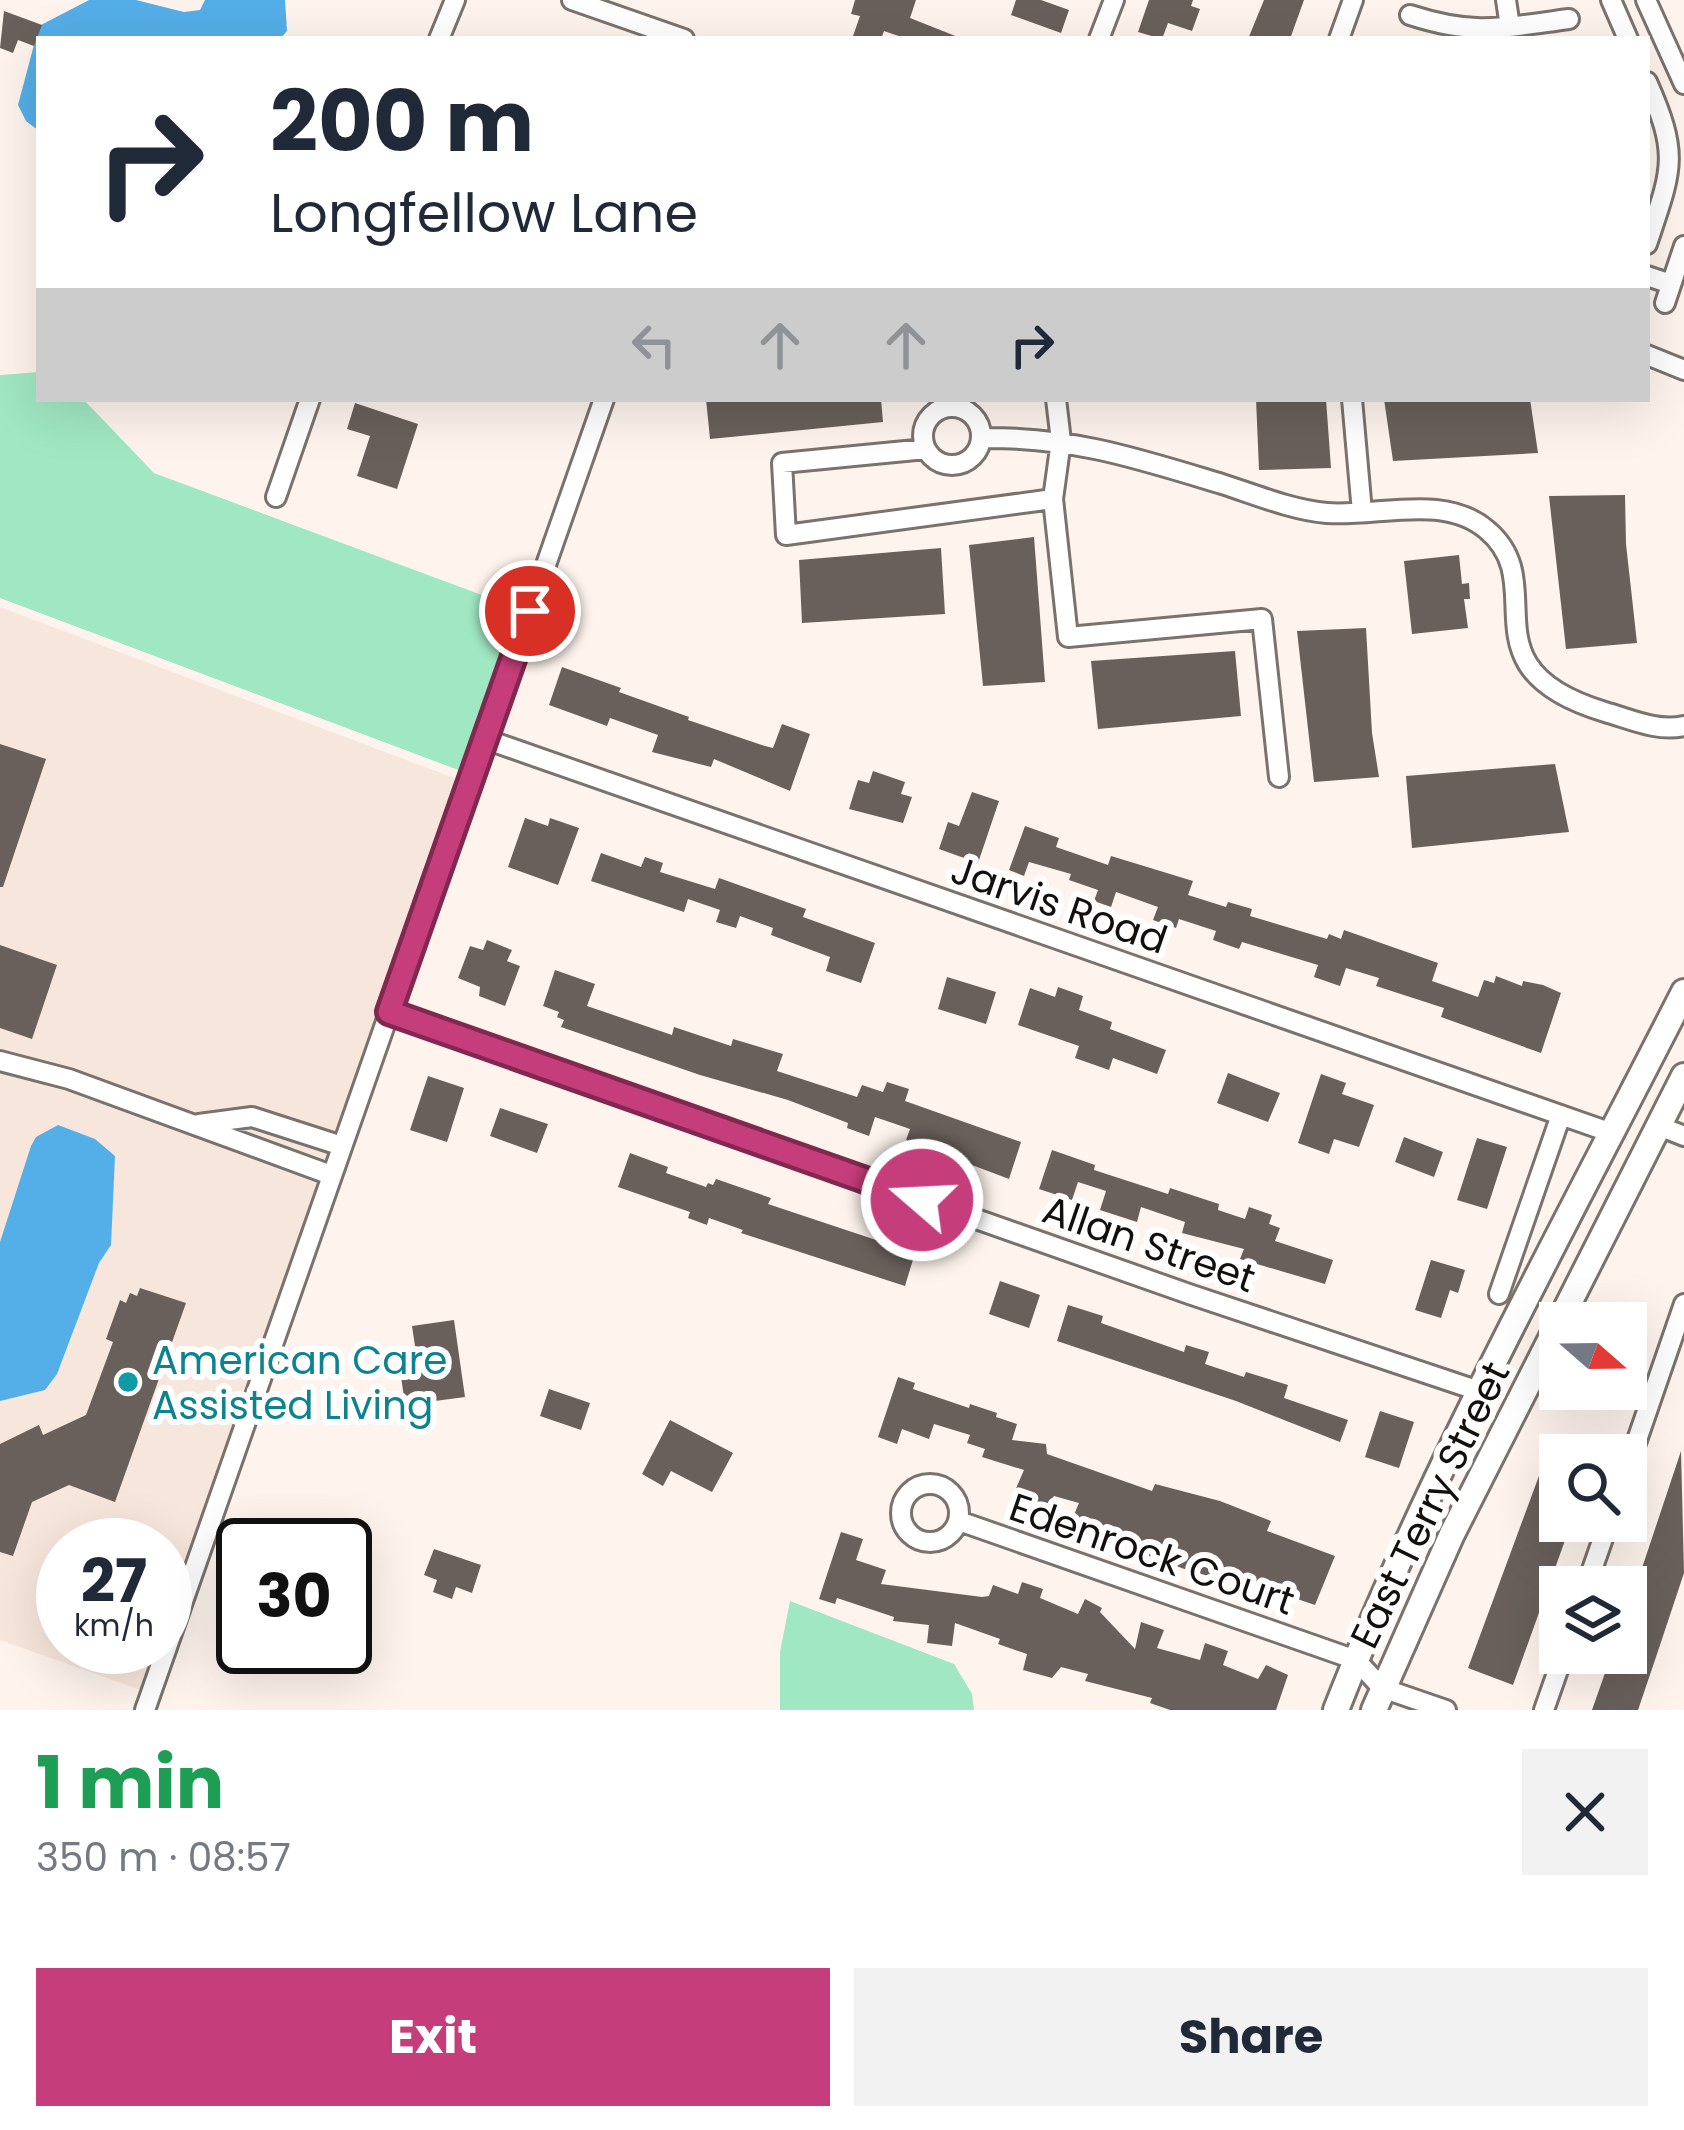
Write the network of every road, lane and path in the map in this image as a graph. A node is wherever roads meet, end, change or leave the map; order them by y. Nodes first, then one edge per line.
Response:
1 (454, 0) edge
2 (572, 0) edge
3 (1114, 0) edge
4 (1353, 0) edge
5 (1506, 0) edge
6 (1611, 0) edge
7 (1646, 0) edge
8 (1410, 15) dead end
9 (1568, 19) dead end
10 (1510, 27) junction
11 (440, 36) edge
12 (675, 36) edge
13 (1100, 36) edge
14 (1341, 36) edge
15 (1627, 36) edge
16 (1684, 84) edge
17 (1650, 89) edge
18 (1662, 200) junction
19 (1684, 208) edge
20 (1650, 235) edge
21 (1684, 246) edge
22 (1650, 279) edge
23 (1650, 356) edge
24 (1684, 370) edge
25 (309, 402) edge
26 (603, 402) edge
27 (1056, 402) edge
28 (1352, 402) edge
29 (930, 406) edge
30 (982, 438) junction
31 (1060, 440) junction
32 (926, 449) junction
33 (276, 497) dead end
34 (1053, 499) junction
35 (1362, 512) junction
36 (1684, 726) edge
37 (484, 739) junction
38 (1279, 777) dead end
39 (1684, 992) edge
40 (389, 1012) junction
41 (0, 1061) edge
42 (1684, 1076) edge
43 (1561, 1115) junction
44 (194, 1125) junction
45 (1658, 1126) junction
46 (1612, 1133) junction
47 (1684, 1136) edge
48 (342, 1146) junction
49 (332, 1175) junction
50 (1499, 1294) dead end
51 (1684, 1304) edge
52 (1482, 1392) junction
53 (1639, 1434) edge
54 (958, 1521) dead end
55 (1356, 1660) junction
56 (1557, 1674) edge
57 (1378, 1699) edge
58 (145, 1710) edge
59 (1336, 1710) edge
60 (1446, 1710) edge
61 (1544, 1710) edge

1 - 11 street
2 - 12 street
3 - 13 street
4 - 14 street
5 - 10 street
6 - 15 street
7 - 16 street
8 - 10 street
9 - 10 street
17 - 18 street
18 - 19 street
18 - 20 street
21 - 22 street
23 - 24 street
25 - 33 street
26 - 37 street
27 - 31 street
28 - 35 street
29 - 30 street
29 - 32 street
30 - 31 street
30 - 32 street
31 - 34 street
31 - 35 street
32 - 34 street
34 - 38 street
35 - 36 street
37 - 40 street
37 - 43 street, Jarvis Road
39 - 46 street
40 - 48 street
40 - 52 street, Allan Street
41 - 44 street
42 - 45 street, East Terry Street
43 - 46 street, Jarvis Road
43 - 50 street
44 - 48 street
44 - 49 street
45 - 47 street
45 - 57 street, East Terry Street
46 - 52 street
48 - 49 street
49 - 58 street
51 - 53 street
52 - 55 street
54 - 55 street, Edenrock Court
55 - 57 street, Edenrock Court
55 - 59 street
56 - 61 street
57 - 60 street

